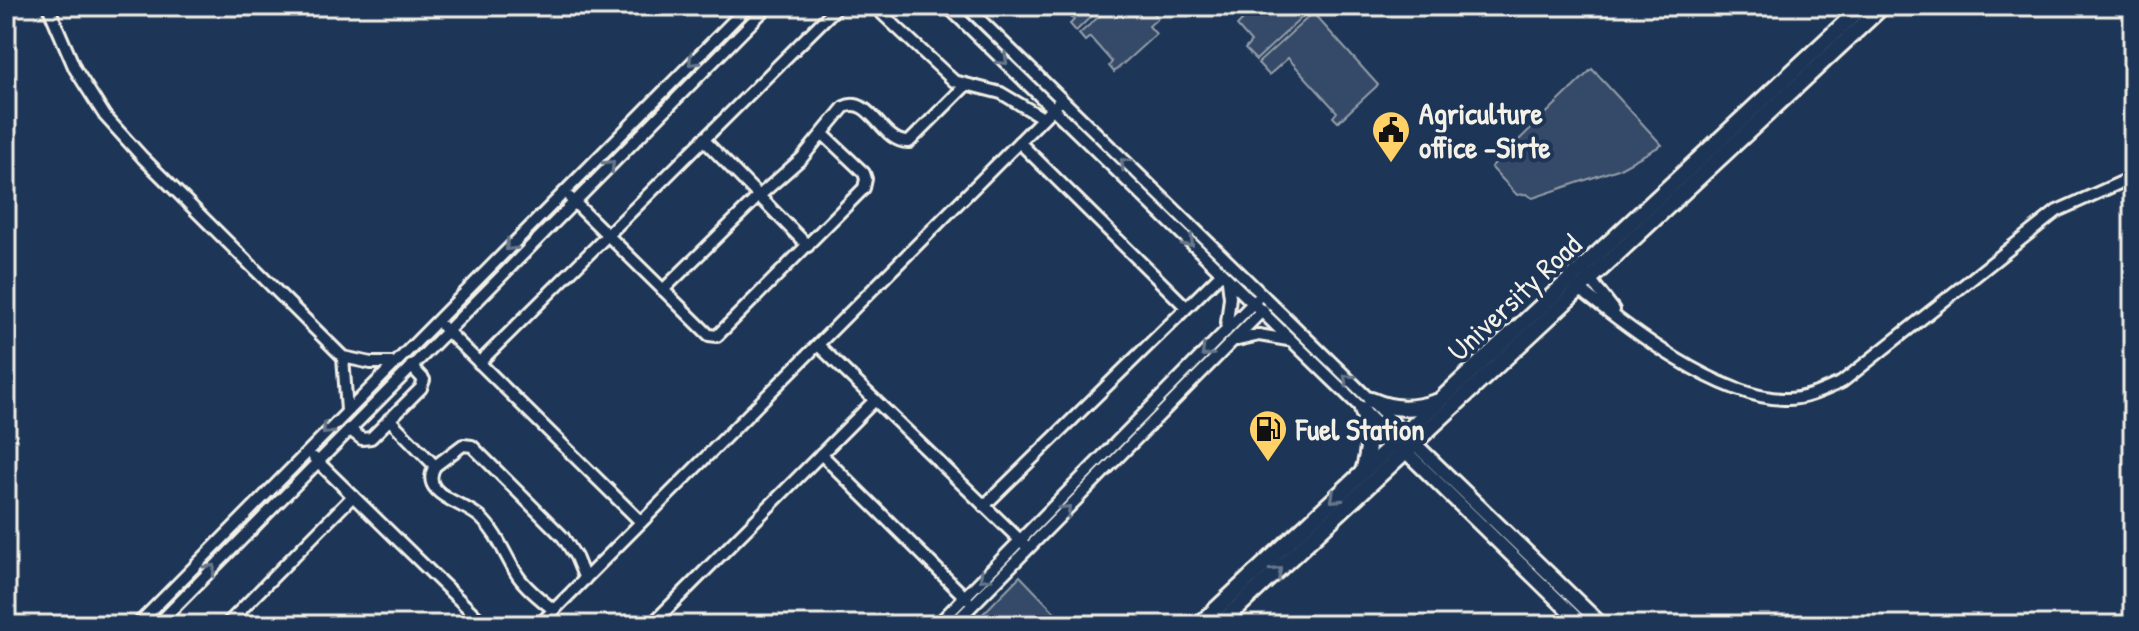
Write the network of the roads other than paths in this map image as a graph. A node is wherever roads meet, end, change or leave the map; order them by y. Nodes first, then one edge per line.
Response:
1 (48, 6) edge
2 (748, 6) edge
3 (768, 6) edge
4 (838, 6) edge
5 (874, 6) edge
6 (947, 6) edge
7 (966, 6) edge
8 (1863, 6) edge
9 (1883, 6) edge
10 (1851, 26) junction
11 (965, 86) junction
12 (1061, 100) junction
13 (1052, 108) junction
14 (1043, 118) junction
15 (823, 134) junction
16 (703, 139) junction
17 (1019, 142) junction
18 (2133, 177) edge
19 (563, 191) junction
20 (759, 196) junction
21 (574, 202) junction
22 (608, 235) junction
23 (808, 246) junction
24 (1224, 278) junction
25 (1580, 278) junction
26 (663, 290) junction
27 (1265, 300) junction
28 (1185, 306) junction
29 (1256, 309) junction
30 (436, 320) junction
31 (1622, 321) junction
32 (447, 330) junction
33 (1226, 331) junction
34 (1289, 340) junction
35 (1231, 342) junction
36 (818, 345) junction
37 (343, 357) junction
38 (394, 363) junction
39 (479, 363) junction
40 (408, 369) junction
41 (875, 400) junction
42 (1440, 400) junction
43 (1366, 405) junction
44 (347, 411) junction
45 (389, 419) junction
46 (353, 425) junction
47 (1405, 442) junction
48 (306, 451) junction
49 (821, 454) junction
50 (317, 462) junction
51 (435, 466) junction
52 (1362, 473) junction
53 (353, 496) junction
54 (984, 506) junction
55 (641, 522) junction
56 (1301, 540) junction
57 (1024, 544) junction
58 (585, 579) junction
59 (969, 600) junction
60 (554, 610) junction
61 (658, 623) edge
62 (137, 625) edge
63 (157, 625) edge
64 (226, 625) edge
65 (485, 625) edge
66 (539, 625) edge
67 (937, 625) edge
68 (953, 625) edge
69 (1199, 625) edge
70 (1219, 625) edge
71 (1583, 625) edge
72 (1602, 625) edge

1 - 37 street
2 -> 19 street
21 -> 3 street
4 - 16 street
5 - 11 street
6 -> 13 street
7 - 12 street
8 - 10 highway, University Road
9 - 10 highway, University Road
10 - 25 highway, University Road
11 - 14 street
11 - 15 street
12 - 13 street
27 -> 12 street
13 - 14 street
13 -> 24 street
14 - 17 street
15 - 20 street
15 - 23 street
16 - 20 street
16 - 22 street
17 - 28 street
17 - 36 street
18 - 31 street
19 - 21 street
19 -> 30 street
20 - 23 street
20 - 26 street
21 - 22 street
21 - 32 street
22 - 26 street
22 - 39 street
23 - 26 street
24 - 28 street
24 - 29 street
24 - 33 street
25 - 31 street
25 - 31 street
25 - 42 highway, University Road
25 - 47 highway, University Road
27 - 29 street
43 -> 27 street
28 - 54 street
29 - 33 street
29 - 34 street
29 - 35 street
30 - 32 street
30 - 38 street
32 - 39 street
32 - 40 street
33 -> 57 street
34 - 35 street
34 - 43 street
57 -> 35 street
36 - 41 street
36 - 55 street
37 - 38 street
37 - 44 street
38 - 40 street
38 - 44 street
39 - 55 street
40 - 45 street
40 - 46 street
41 - 49 street
41 - 54 street
42 - 43 highway
42 - 47 highway, University Road
43 - 47 street
43 - 52 highway
44 - 46 street
44 -> 48 street
45 - 46 street
45 - 51 street
46 - 50 street
47 - 52 highway, University Road
47 - 56 highway, University Road
47 - 71 main road
47 - 72 main road
48 - 50 street
48 - 62 street
49 - 59 street
49 - 61 street
50 - 53 street
63 -> 50 street
51 - 58 street
51 - 60 street
52 -> 56 highway, University Road
53 - 64 street
53 - 65 street
54 - 57 street
55 - 58 street
56 - 69 highway, University Road
70 -> 56 highway, University Road
57 - 59 street
58 - 60 street
59 - 67 street
59 - 68 street
60 - 66 street

